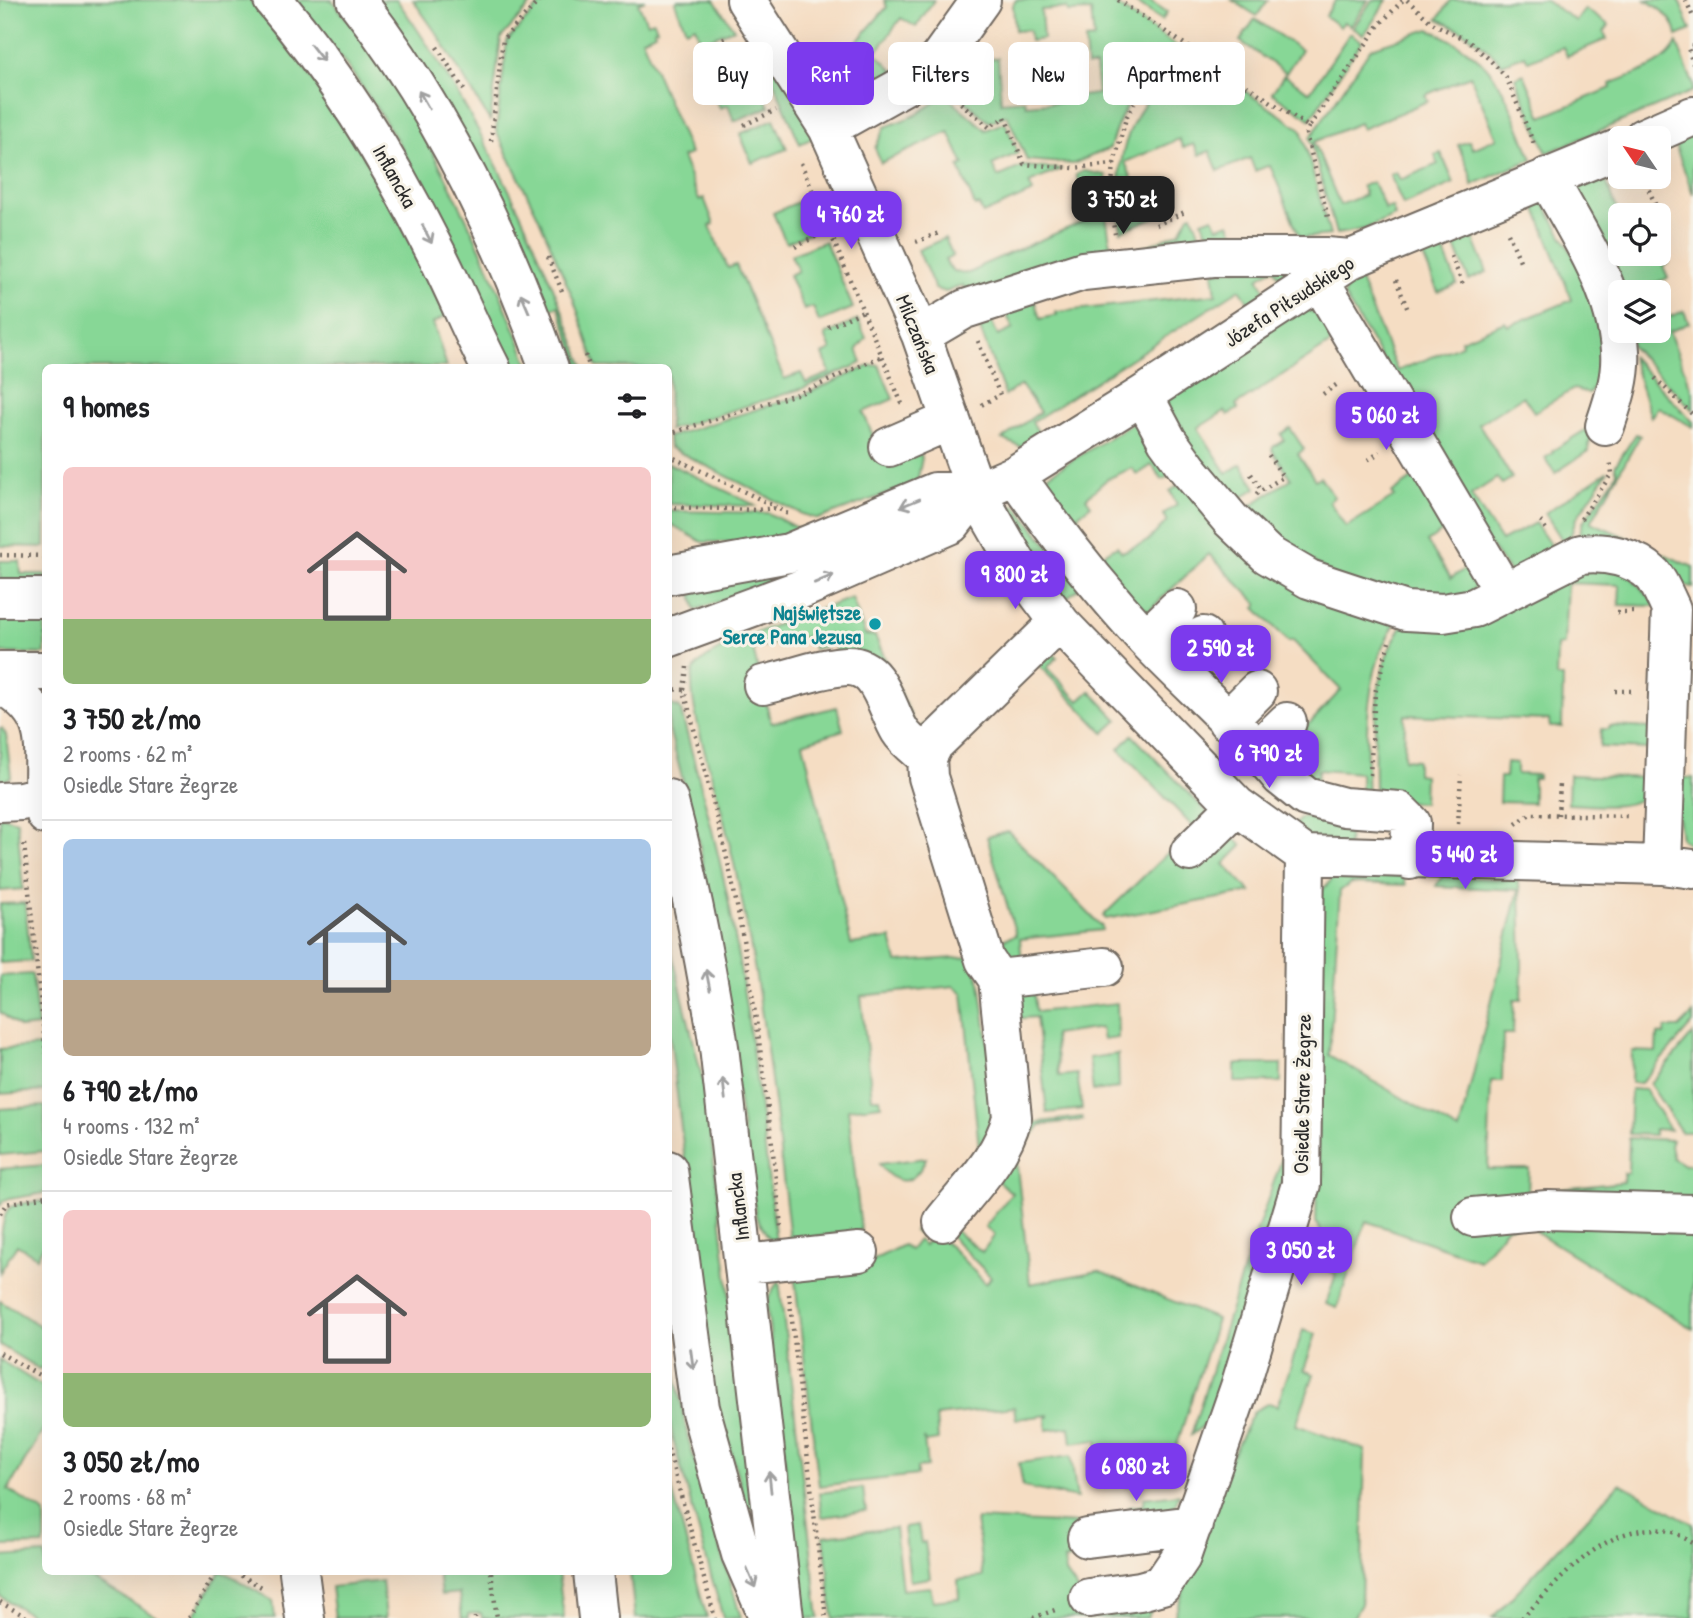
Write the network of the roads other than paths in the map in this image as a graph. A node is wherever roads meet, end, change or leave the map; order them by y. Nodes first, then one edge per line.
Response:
1 (273, 0) edge
2 (356, 0) edge
3 (746, 0) edge
4 (981, 0) edge
5 (1693, 116) edge
6 (1670, 126) edge
7 (828, 128) junction
8 (1608, 153) edge
9 (1547, 177) junction
10 (1332, 266) junction
11 (921, 335) junction
12 (477, 351) edge
13 (548, 364) edge
14 (1143, 395) junction
15 (951, 420) junction
16 (1605, 426) road end
17 (902, 441) road end
18 (1015, 475) junction
19 (976, 492) junction
20 (672, 550) edge
21 (721, 566) junction
22 (672, 574) edge
23 (1504, 592) junction
24 (0, 598) edge
25 (42, 598) edge
26 (1177, 609) dead end
27 (1040, 635) junction
28 (1203, 636) dead end
29 (1146, 639) junction
30 (684, 654) edge
31 (1173, 666) junction
32 (0, 671) edge
33 (42, 671) edge
34 (0, 684) edge
35 (763, 685) dead end
36 (1257, 691) dead end
37 (42, 717) edge
38 (1227, 721) junction
39 (1287, 722) dead end
40 (42, 735) edge
41 (1257, 751) junction
42 (927, 757) junction
43 (1306, 797) junction
44 (33, 806) edge
45 (1237, 806) junction
46 (672, 814) edge
47 (1269, 828) junction
48 (1190, 852) dead end
49 (1305, 856) junction
50 (1410, 860) junction
51 (1678, 867) edge
52 (1104, 967) dead end
53 (998, 979) junction
54 (672, 1202) edge
55 (1693, 1214) edge
56 (1473, 1217) dead end
57 (943, 1222) dead end
58 (859, 1252) dead end
59 (745, 1264) junction
60 (1193, 1525) junction
61 (1087, 1538) dead end
62 (299, 1575) edge
63 (593, 1575) edge
64 (1089, 1598) dead end
65 (305, 1618) edge
66 (598, 1618) edge
67 (769, 1618) edge
68 (784, 1618) edge

1 -> 12 street, Inflancka
13 -> 2 street
3 - 7 street, Milczańska
4 - 7 street
5 - 6 street
7 - 11 street, Milczańska
8 - 9 street, Józefa Piłsudskiego
9 - 10 street, Józefa Piłsudskiego
9 - 16 street
10 - 11 street
10 - 14 street, Józefa Piłsudskiego
10 - 23 street
11 - 15 street, Milczańska
14 - 18 street, Józefa Piłsudskiego
14 - 23 street
15 - 17 street
15 - 19 street, Milczańska
18 - 19 street, Józefa Piłsudskiego
18 - 29 street
19 -> 21 street, Józefa Piłsudskiego
19 - 27 street, Milczańska
30 -> 19 street, Józefa Piłsudskiego
20 - 21 street, Józefa Piłsudskiego
21 - 22 street, Józefa Piłsudskiego
23 - 51 street
24 - 25 street
26 - 29 street
27 - 42 street
27 - 45 street, Milczańska
28 - 31 street
29 - 31 street
31 - 38 street
32 - 33 street
34 - 37 street
35 - 42 street
36 - 38 street
38 - 41 street
39 - 41 street
40 - 44 street
41 - 43 street
42 - 53 street
43 - 47 street
43 - 50 street
45 - 47 street, Milczańska
45 - 48 street
59 -> 46 street, Inflancka
47 - 49 street, Milczańska
49 - 50 street
49 - 60 street, Osiedle Stare Żegrze
50 - 51 street
52 - 53 street
53 - 57 street
54 -> 67 street
55 - 56 street
58 - 59 street
68 -> 59 street, Inflancka
60 - 61 street
60 - 64 street, Osiedle Stare Żegrze
62 - 65 street
63 - 66 street

